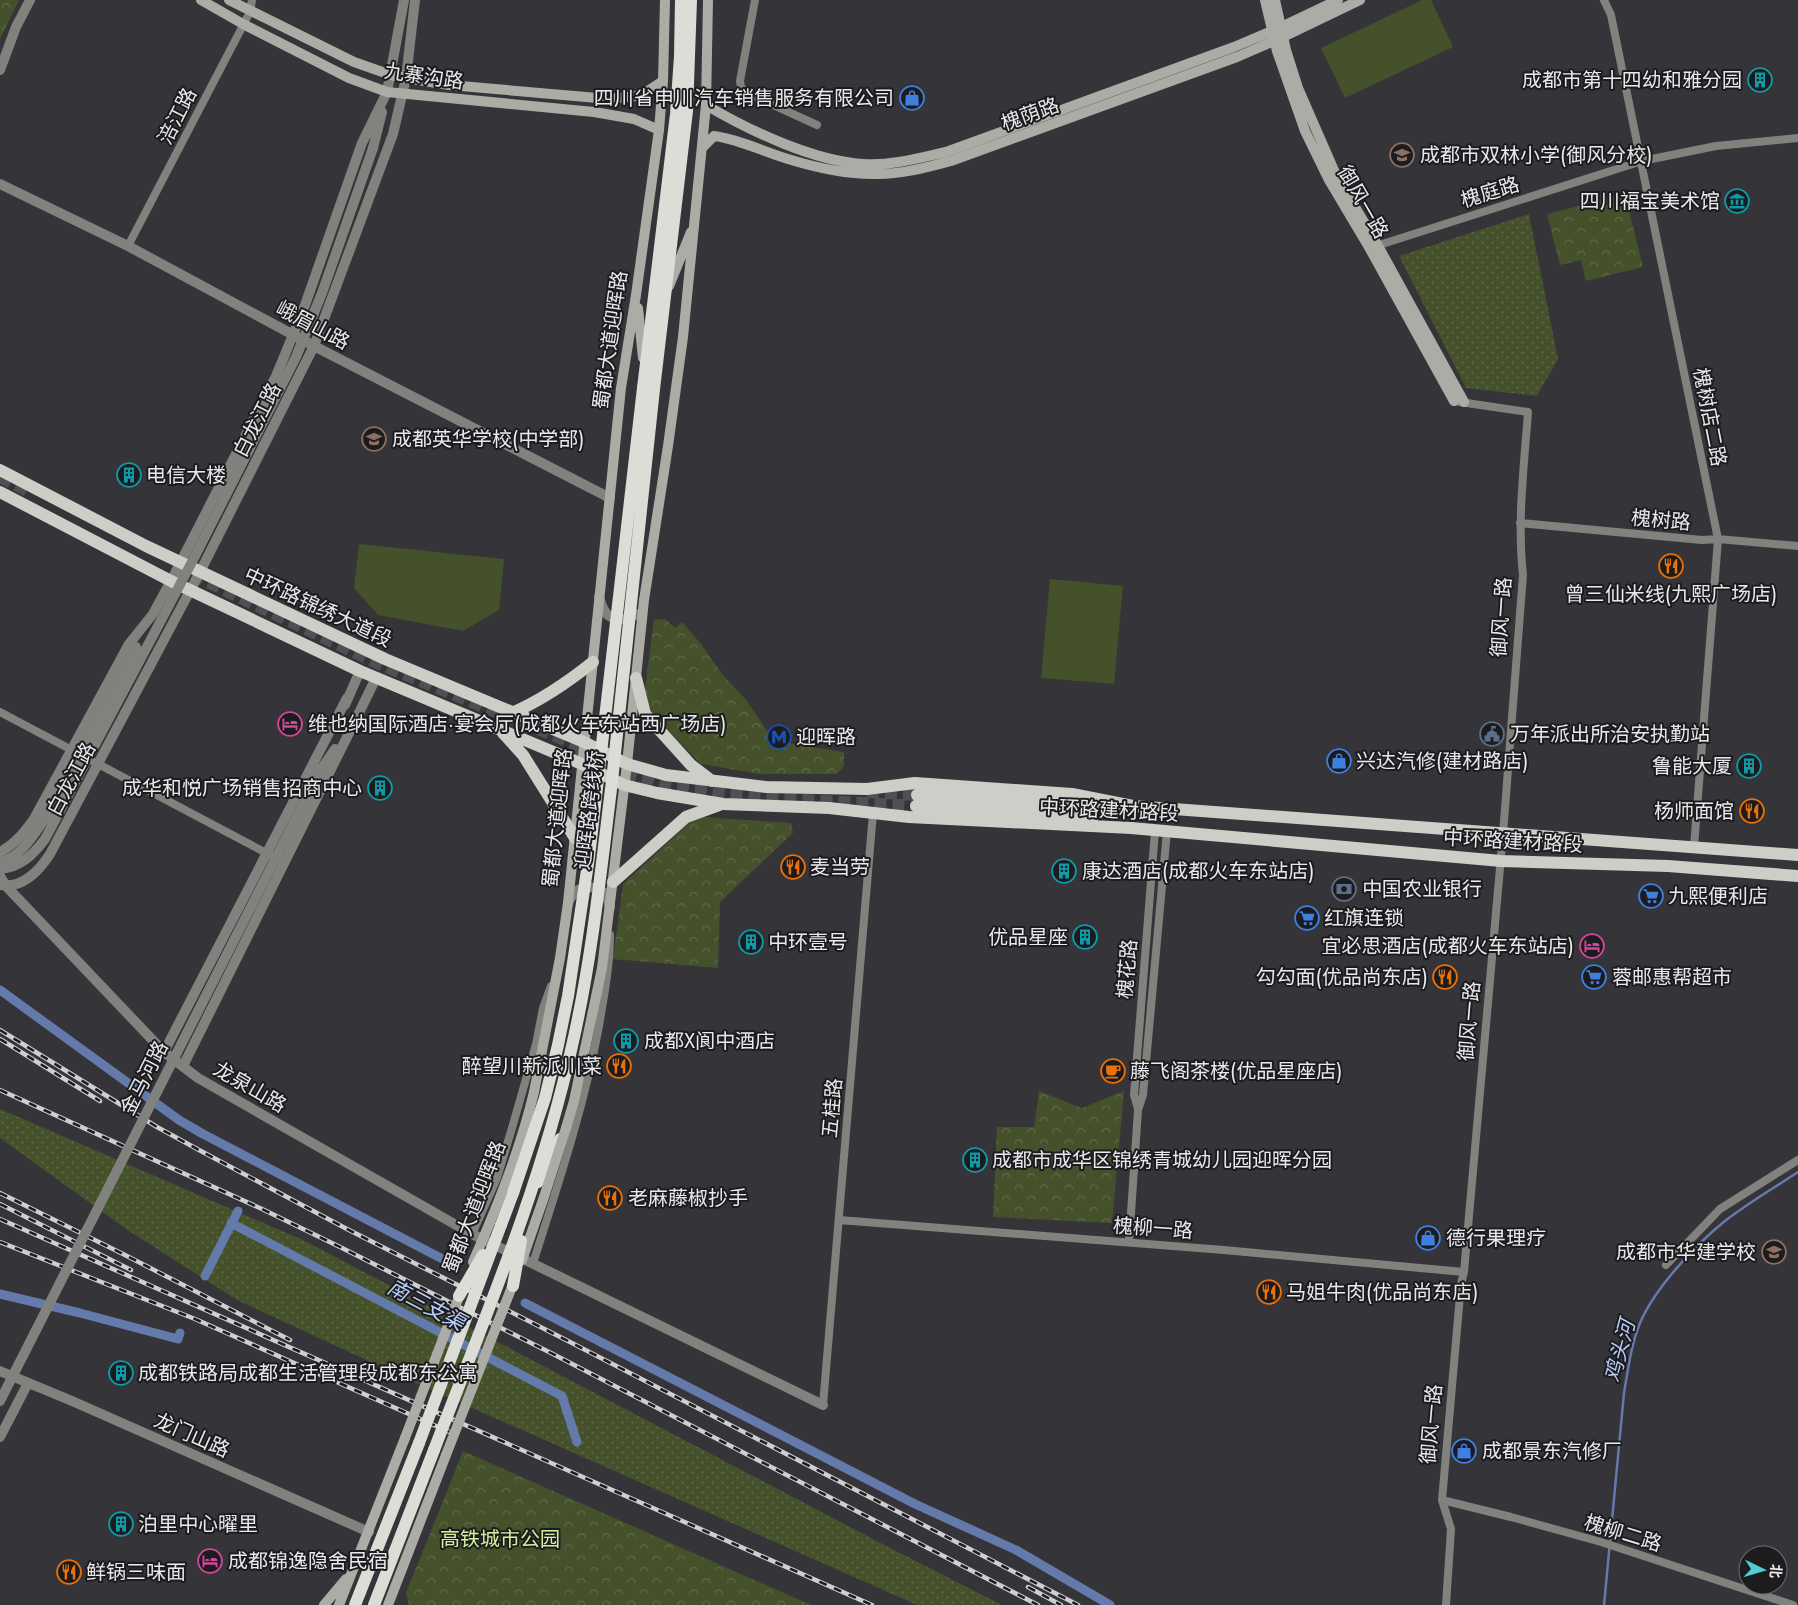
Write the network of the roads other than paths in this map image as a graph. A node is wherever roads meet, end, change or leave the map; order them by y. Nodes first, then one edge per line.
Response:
1 (30, 0) edge
2 (201, 0) edge
3 (229, 0) edge
4 (252, 0) edge
5 (404, 0) edge
6 (416, 0) edge
7 (664, 0) edge
8 (680, 0) edge
9 (691, 0) edge
10 (708, 0) edge
11 (755, 0) edge
12 (1265, 0) edge
13 (1275, 0) edge
14 (1338, 0) edge
15 (1360, 0) edge
16 (1604, 0) edge
17 (250, 12) junction
18 (243, 24) junction
19 (1278, 34) junction
20 (0, 70) edge
21 (391, 75) junction
22 (406, 78) junction
23 (664, 81) junction
24 (386, 92) junction
25 (403, 95) junction
26 (706, 105) junction
27 (817, 126) dead end
28 (659, 130) junction
29 (1798, 138) edge
30 (703, 147) junction
31 (1642, 161) junction
32 (0, 184) edge
33 (695, 220) junction
34 (128, 246) junction
35 (1373, 246) junction
36 (666, 294) junction
37 (636, 295) junction
38 (293, 334) junction
39 (314, 346) junction
40 (647, 384) junction
41 (1459, 402) joint
42 (0, 470) edge
43 (0, 492) edge
44 (610, 498) junction
45 (1520, 523) junction
46 (1718, 539) junction
47 (1798, 546) edge
48 (180, 562) junction
49 (200, 572) junction
50 (170, 581) junction
51 (190, 590) junction
52 (599, 596) junction
53 (644, 600) junction
54 (152, 614) junction
55 (593, 662) junction
56 (360, 671) junction
57 (376, 678) junction
58 (636, 678) junction
59 (347, 698) junction
60 (0, 712) edge
61 (512, 713) junction
62 (358, 715) junction
63 (502, 731) junction
64 (584, 742) junction
65 (71, 748) junction
66 (99, 764) junction
67 (582, 764) junction
68 (627, 764) junction
69 (320, 771) junction
70 (712, 781) junction
71 (624, 785) junction
72 (723, 804) junction
73 (1133, 806) junction
74 (873, 813) junction
75 (1131, 828) junction
76 (1161, 831) junction
77 (1503, 834) junction
78 (575, 838) junction
79 (1591, 839) junction
80 (1694, 847) junction
81 (0, 852) edge
82 (267, 853) junction
83 (1798, 855) edge
84 (0, 862) edge
85 (285, 862) junction
86 (1501, 862) junction
87 (1798, 864) edge
88 (1594, 865) junction
89 (0, 869) edge
90 (0, 876) edge
91 (1798, 876) edge
92 (613, 882) junction
93 (1798, 884) edge
94 (3, 886) edge
95 (568, 903) junction
96 (610, 908) junction
97 (560, 958) junction
98 (164, 1052) junction
99 (183, 1066) junction
100 (1138, 1110) junction
101 (528, 1117) junction
102 (566, 1128) junction
103 (1798, 1160) edge
104 (513, 1193) junction
105 (529, 1199) junction
106 (838, 1220) junction
107 (501, 1225) junction
108 (472, 1234) junction
109 (1129, 1242) junction
110 (533, 1263) junction
111 (1666, 1264) dead end
112 (1464, 1272) junction
113 (512, 1286) junction
114 (459, 1296) junction
115 (0, 1371) edge
116 (28, 1383) junction
117 (0, 1401) edge
118 (823, 1406) joint
119 (0, 1437) edge
120 (440, 1452) junction
121 (1442, 1500) junction
122 (369, 1532) junction
123 (353, 1571) junction
124 (393, 1603) edge
125 (324, 1605) edge
126 (339, 1605) edge
127 (355, 1605) edge
128 (374, 1605) edge
129 (1446, 1605) edge
130 (1793, 1605) edge

1 - 20 street
2 - 18 main road, 九寨沟路
3 - 17 main road, 九寨沟路
4 - 17 street, 涪江路
5 - 21 street, 白龙江路
6 - 22 street, 白龙江路
7 - 23 main road, 蜀都大道迎晖路
8 - 40 highway, 蜀都大道迎晖路
9 - 36 highway
10 - 26 main road
11 - 27 street
12 - 19 main road, 御风一路
13 - 19 main road, 御风一路
14 - 19 main road, 槐荫路
15 - 19 main road, 槐荫路
16 - 31 street, 槐树店二路
17 - 18 street, 涪江路
17 - 21 main road, 九寨沟路
18 - 24 main road, 九寨沟路
18 - 34 street, 涪江路
19 - 26 main road, 槐荫路
19 - 30 main road, 槐荫路
19 - 35 main road, 御风一路
21 - 22 main road, 九寨沟路
21 - 24 street, 白龙江路
22 - 23 main road, 九寨沟路
22 - 25 street, 白龙江路
23 - 28 main road, 蜀都大道迎晖路
24 - 25 main road, 九寨沟路
24 - 38 street, 白龙江路
24 - 89 street, bridge
25 - 28 main road, 九寨沟路
25 - 39 street, 白龙江路
26 - 30 main road
28 - 37 main road, 蜀都大道迎晖路
29 - 31 street, 槐庭路
30 - 33 main road
31 - 35 street, 槐庭路
31 - 46 street, 槐树店二路
32 - 34 street, 峨眉山路
33 - 36 main road
33 - 53 main road
34 - 38 street, 峨眉山路
35 - 41 main road, 御风一路
36 - 40 highway
37 - 40 main road
37 - 44 main road, 蜀都大道迎晖路
38 - 39 street, 峨眉山路
38 - 48 street, 白龙江路
39 - 44 street, 峨眉山路
39 - 49 street, 白龙江路
40 - 104 highway, 迎晖路跨线桥, bridge
40 - 105 highway, 迎晖路跨线桥, bridge
41 - 45 street, 御风一路
42 - 48 main road, 中环路锦绣大道段
43 - 50 main road, 中环路锦绣大道段
44 - 52 main road, 蜀都大道迎晖路
45 - 46 street, 槐树路
45 - 77 street, 御风一路
46 - 47 street, 槐树路
46 - 80 street, 槐树店二路
48 - 49 main road, 中环路锦绣大道段
48 - 50 street, 白龙江路
49 - 51 street, 白龙江路
49 - 61 main road, 中环路锦绣大道段
50 - 51 main road, 中环路锦绣大道段
50 - 54 street, 白龙江路
51 - 56 main road, 中环路锦绣大道段
51 - 66 street, 白龙江路
52 - 53 street
52 - 55 main road, 蜀都大道迎晖路
53 - 58 main road
54 - 65 street, 白龙江路
54 - 84 street, bridge
55 - 61 main road
55 - 64 main road, 蜀都大道迎晖路
56 - 57 main road, 中环路锦绣大道段
56 - 59 street
57 - 62 street
57 - 63 main road, 中环路锦绣大道段
58 - 68 main road
58 - 70 main road
59 - 69 street
59 - 82 street
60 - 65 street
61 - 64 main road, 中环路锦绣大道段
62 - 69 street
62 - 85 street
63 - 67 main road, 中环路锦绣大道段
63 - 78 main road
64 - 67 main road, 蜀都大道迎晖路
64 - 68 main road, 中环路锦绣大道段
65 - 66 street
65 - 81 street, 白龙江路
66 - 82 street
66 - 94 street, 白龙江路
67 - 71 main road, 中环路锦绣大道段
67 - 78 main road, 蜀都大道迎晖路
68 - 70 main road, 中环路建材路段
68 - 71 main road
69 - 117 street, 金马河路, bridge
70 - 73 main road, 中环路建材路段
71 - 72 main road, 中环路建材路段
71 - 92 main road
72 - 74 main road, 中环路建材路段
72 - 92 main road
73 - 75 main road
73 - 77 main road, 中环路建材路段
74 - 75 main road, 中环路建材路段
74 - 106 street, 五桂路
75 - 76 main road, 中环路建材路段
76 - 86 main road, 中环路建材路段
76 - 100 street, 槐花路
76 - 100 street, 槐花路
77 - 79 main road, 中环路建材路段
77 - 86 street, 御风一路
78 - 95 main road, 蜀都大道迎晖路
79 - 80 main road
79 - 87 main road
80 - 83 main road
82 - 85 street
82 - 98 street
85 - 99 street
86 - 88 main road, 中环路建材路段
86 - 112 street, 御风一路
88 - 91 main road
88 - 93 main road
90 - 94 street, 龙泉山路
92 - 96 main road
94 - 98 street, 龙泉山路
95 - 96 street
95 - 97 main road, 蜀都大道迎晖路
96 - 102 main road
96 - 110 street
97 - 101 main road, 蜀都大道迎晖路, bridge
97 - 108 street
98 - 99 street, 龙泉山路
99 - 108 street, 龙泉山路
100 - 109 street, 槐花路
101 - 104 highway, bridge
101 - 114 main road, 蜀都大道迎晖路, bridge
102 - 105 highway, bridge
102 - 113 main road, bridge
103 - 111 street
104 - 107 highway, 蜀都大道迎晖路
105 - 113 highway, bridge
105 - 120 highway, bridge
106 - 109 street, 槐柳一路
106 - 118 street, 五桂路
107 - 114 highway, bridge
107 - 127 highway, 蜀都大道迎晖路, bridge
108 - 110 street, 龙泉山路
109 - 112 street, 槐柳一路
110 - 118 street, 龙泉山路
112 - 121 street, 御风一路
113 - 120 main road, bridge
114 - 122 main road, 蜀都大道迎晖路, bridge
115 - 116 street, 龙门山路
116 - 119 street
116 - 122 street, 龙门山路
120 - 124 main road
120 - 128 highway
121 - 129 street, 御风一路
121 - 130 street, 槐柳二路
122 - 123 main road, 蜀都大道迎晖路
123 - 125 main road
123 - 126 main road, 蜀都大道迎晖路

